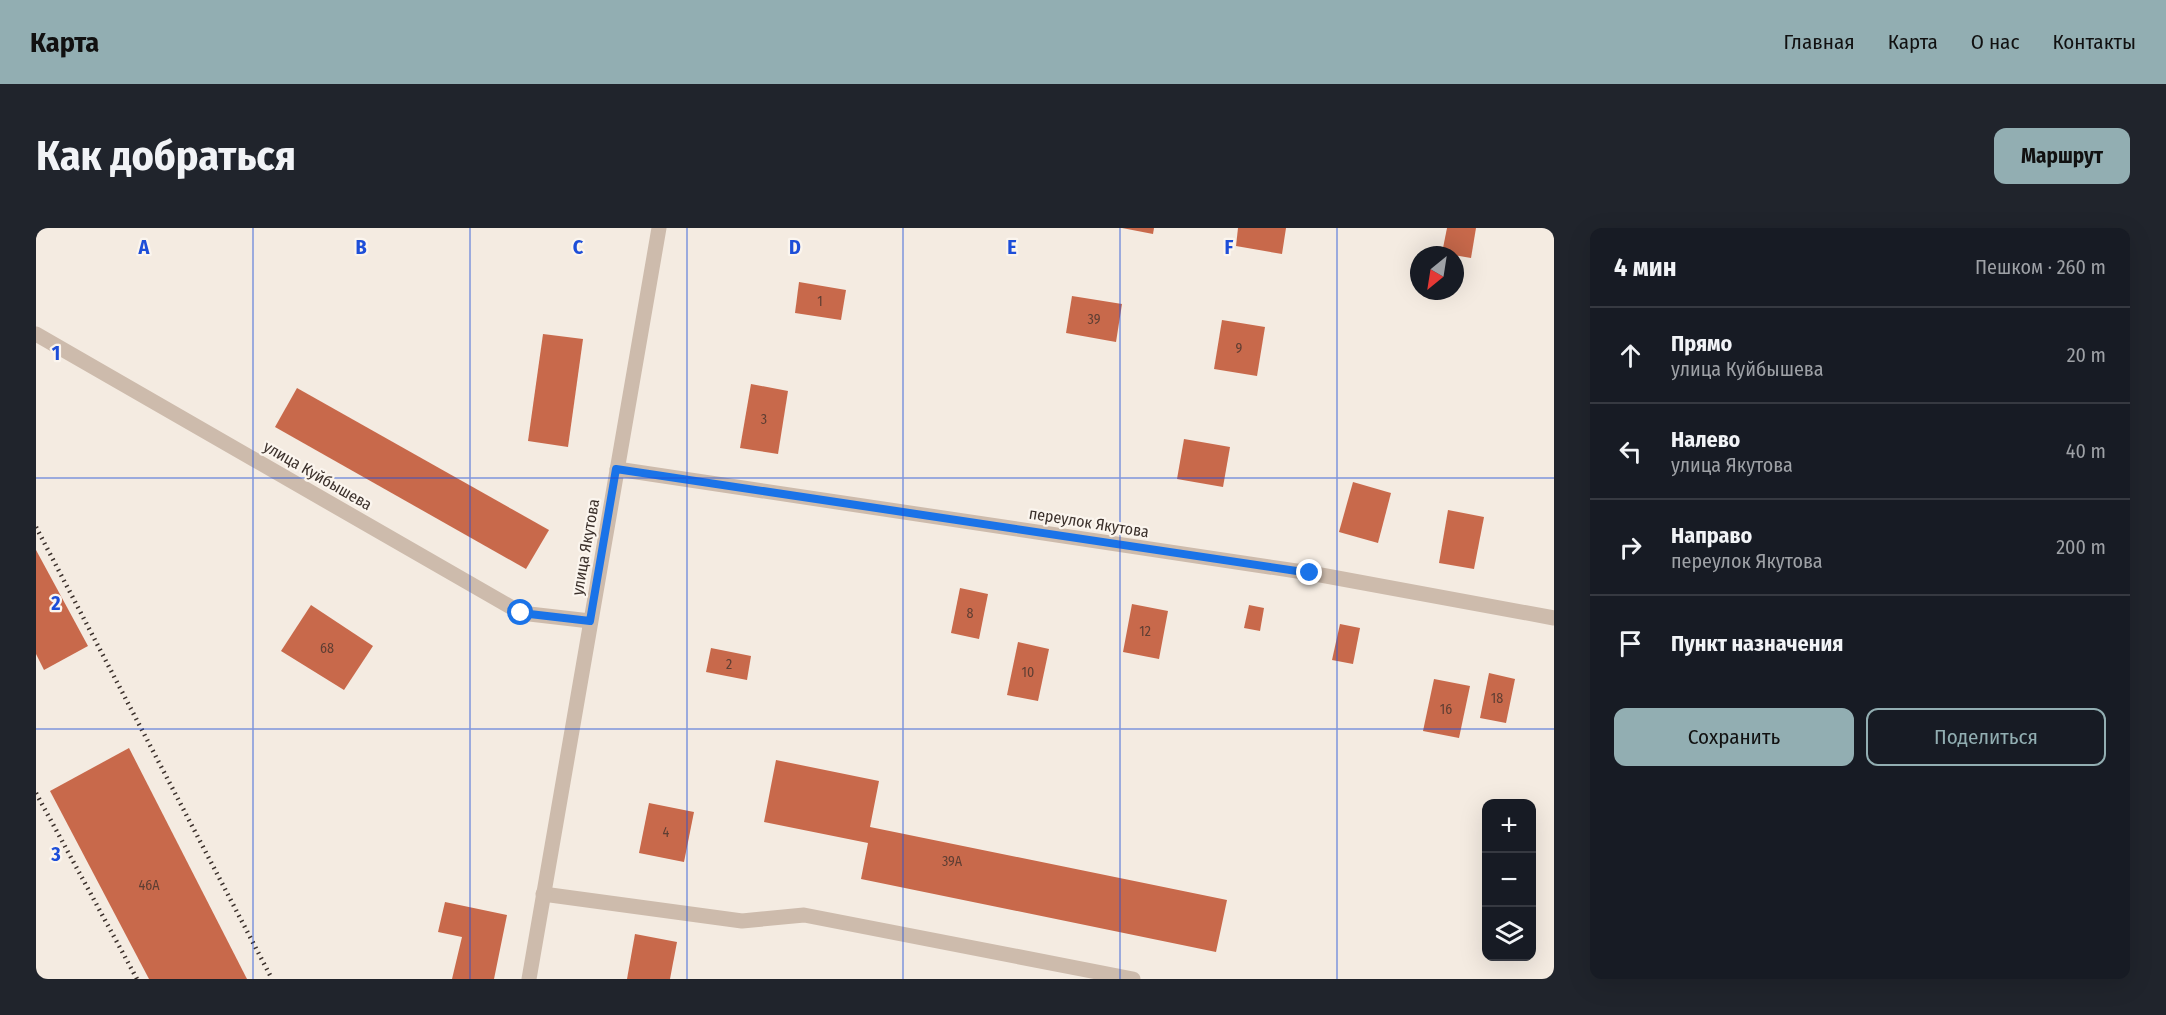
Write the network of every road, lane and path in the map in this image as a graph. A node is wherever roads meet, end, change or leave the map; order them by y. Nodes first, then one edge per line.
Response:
1 (659, 228) edge
2 (36, 334) edge
3 (616, 469) junction
4 (1554, 618) edge
5 (590, 621) junction
6 (543, 894) junction
7 (529, 979) edge
8 (1133, 979) edge

1 - 3 street, улица Якутова
2 - 5 street, улица Куйбышева
3 - 4 street, переулок Якутова
3 - 5 street, улица Якутова
5 - 6 street, улица Якутова
6 - 7 street, улица Якутова
6 - 8 street

